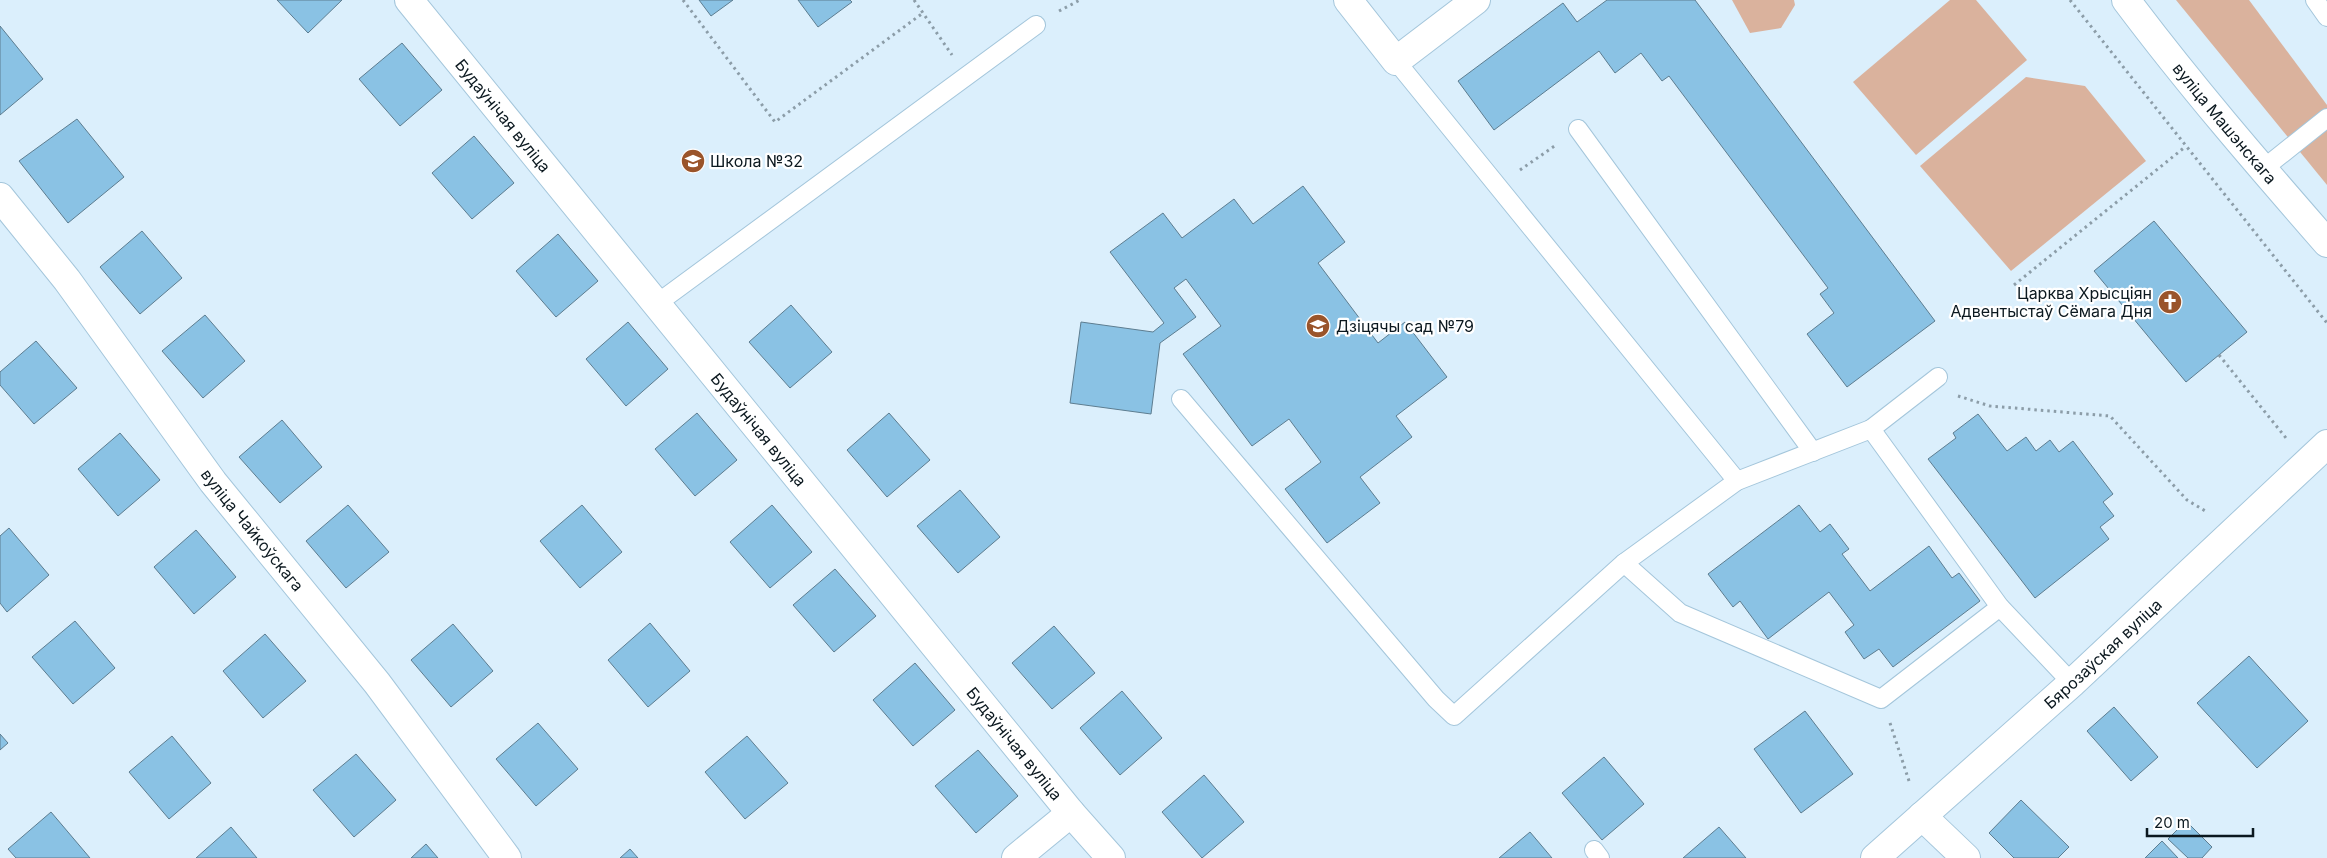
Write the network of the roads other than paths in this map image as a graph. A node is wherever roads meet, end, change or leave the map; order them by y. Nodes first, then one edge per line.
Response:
1 (408, 0) edge
2 (1348, 0) edge
3 (1476, 0) edge
4 (2126, 0) edge
5 (2315, 0) edge
6 (2327, 17) edge
7 (1036, 25) dead end
8 (1396, 61) junction
9 (2327, 118) edge
10 (1578, 129) road end
11 (2262, 169) junction
12 (0, 197) edge
13 (2327, 243) edge
14 (655, 305) junction
15 (1938, 376) road end
16 (1181, 399) dead end
17 (1871, 429) junction
18 (2327, 444) edge
19 (1812, 452) junction
20 (1737, 481) junction
21 (1624, 564) junction
22 (2000, 607) junction
23 (2072, 683) junction
24 (1071, 812) junction
25 (1922, 816) junction
26 (508, 858) edge
27 (1016, 858) edge
28 (1112, 858) edge
29 (1875, 858) edge
30 (1966, 858) edge

1 - 14 street, Будаўнічая вуліца
2 - 8 street
3 - 8 street
4 - 11 street, вуліца Машэнскага
5 - 6 lane
7 - 14 lane
8 - 20 lane
9 - 11 lane
10 - 19 lane
11 - 13 street, вуліца Машэнскага
12 - 26 street, вуліца Чайкоўскага
14 - 24 street, Будаўнічая вуліца
15 - 17 lane
16 - 21 lane
17 - 19 lane
17 - 22 lane
18 - 23 street, Бярозаўская вуліца
19 - 20 lane
20 - 21 lane
21 - 22 lane
22 - 23 lane
23 - 25 street, Бярозаўская вуліца
24 - 27 street
24 - 28 street, Будаўнічая вуліца
25 - 29 street, Бярозаўская вуліца
25 - 30 street

